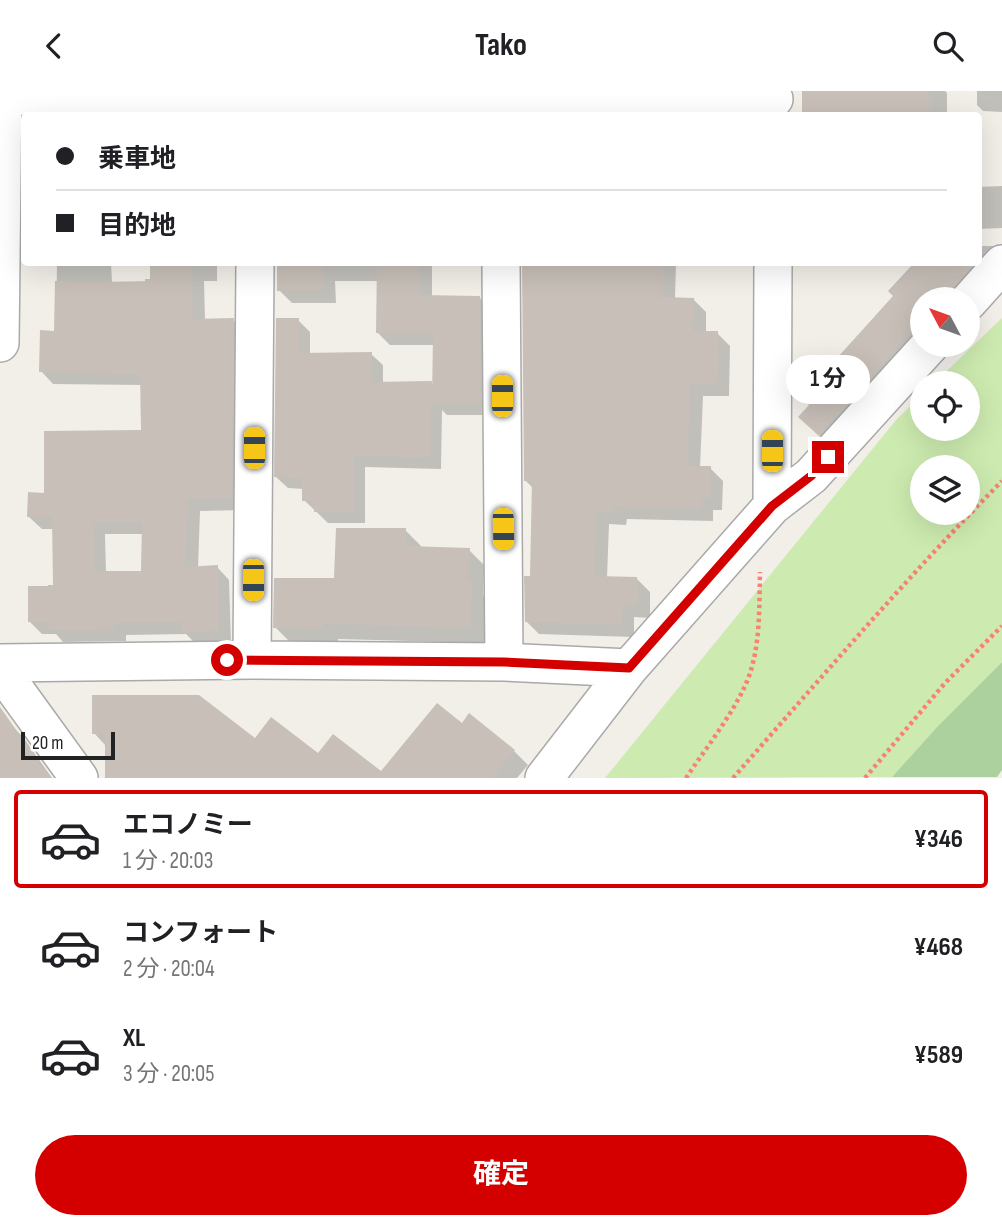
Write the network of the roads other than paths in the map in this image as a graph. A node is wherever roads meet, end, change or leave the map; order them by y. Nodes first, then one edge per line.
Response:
1 (2, 95) edge
2 (499, 101) edge
3 (256, 102) edge
4 (774, 102) edge
5 (1002, 264) edge
6 (255, 266) edge
7 (501, 266) edge
8 (773, 266) edge
9 (980, 289) edge
10 (0, 343) edge
11 (919, 357) edge
12 (763, 516) junction
13 (252, 660) junction
14 (504, 662) junction
15 (0, 663) edge
16 (629, 668) junction
17 (0, 669) edge
18 (79, 778) edge
19 (544, 778) edge

1 - 3 street
1 - 10 street
2 - 3 street
2 - 4 street
5 - 9 street
6 - 13 street
7 - 14 street
8 - 12 street
11 - 12 street
12 - 16 street
13 - 14 street
13 - 15 street
14 - 16 street
16 - 19 street
17 - 18 street

